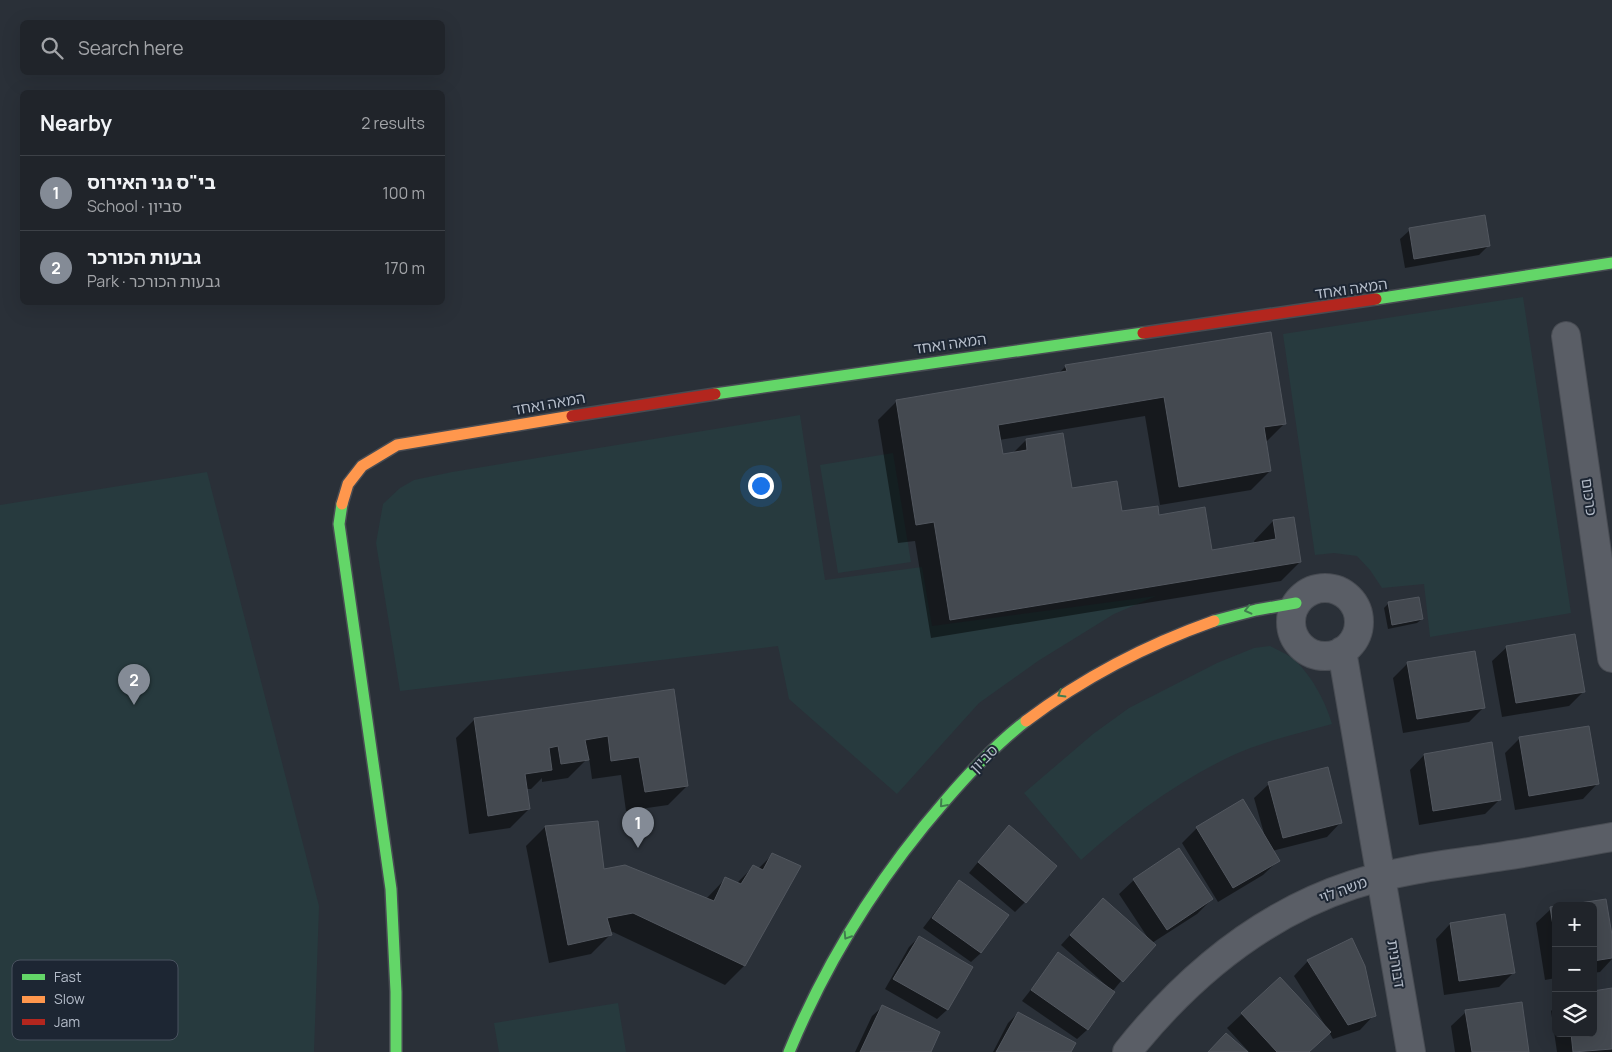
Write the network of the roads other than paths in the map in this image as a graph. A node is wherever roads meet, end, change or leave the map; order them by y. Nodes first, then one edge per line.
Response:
1 (1612, 263) edge
2 (1566, 336) dead end
3 (1296, 604) junction
4 (1342, 652) junction
5 (1612, 658) edge
6 (1612, 837) edge
7 (1382, 877) junction
8 (396, 1052) edge
9 (789, 1052) edge
10 (1127, 1052) edge
11 (1411, 1052) edge

1 - 8 street, המאה ואחד
2 - 5 street, כרכום
3 - 4 street
3 - 4 street
3 -> 9 street, סביון
4 - 7 street
6 - 7 street, משה לוי
7 - 10 street, משה לוי
7 - 11 street, דבורנית

